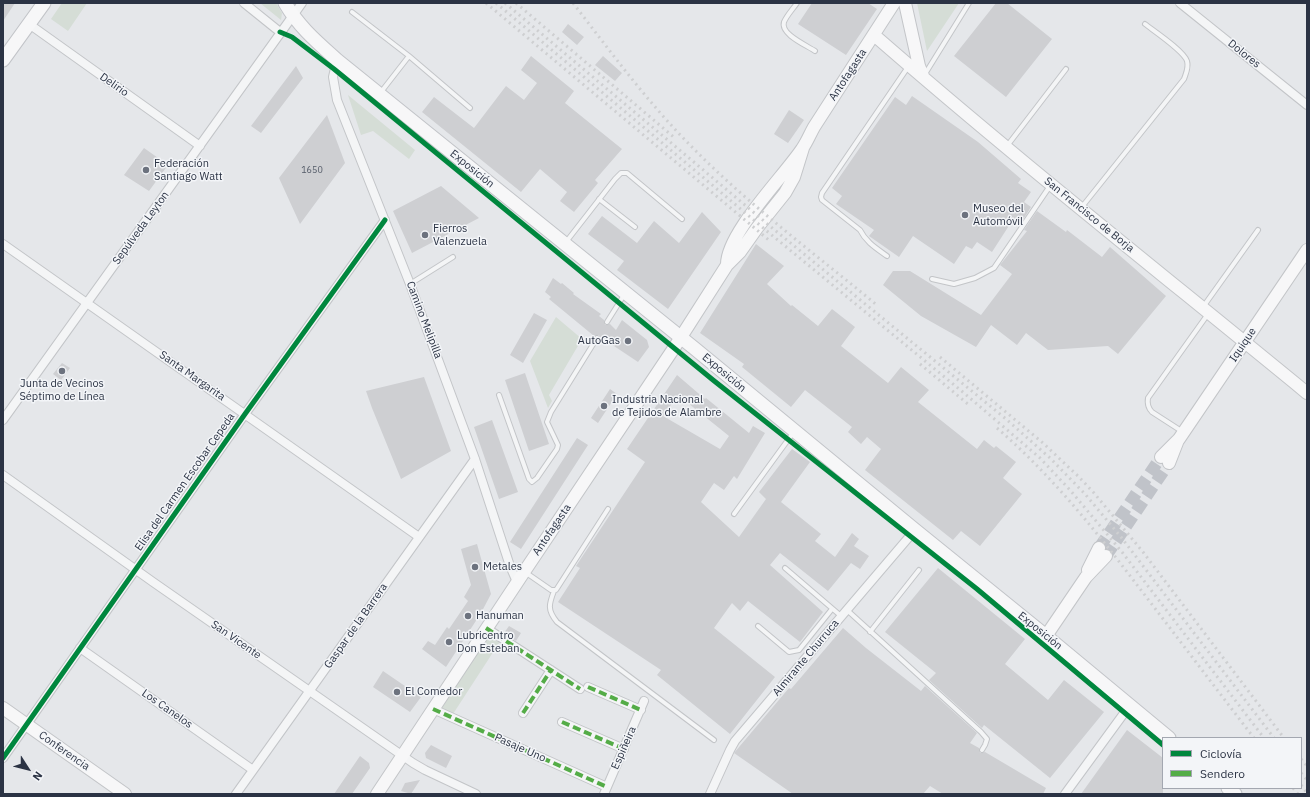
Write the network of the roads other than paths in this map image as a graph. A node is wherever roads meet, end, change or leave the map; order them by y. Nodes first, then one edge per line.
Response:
1 (44, 3) edge
2 (244, 3) edge
3 (285, 3) edge
4 (302, 3) edge
5 (797, 3) edge
6 (894, 3) edge
7 (905, 3) edge
8 (969, 3) edge
9 (1180, 3) edge
10 (352, 12) dead end
11 (292, 16) junction
12 (29, 24) junction
13 (1145, 24) dead end
14 (280, 32) junction
15 (874, 34) junction
16 (815, 51) dead end
17 (408, 56) junction
18 (3, 60) edge
19 (337, 60) junction
20 (909, 65) junction
21 (1066, 68) dead end
22 (923, 78) junction
23 (380, 94) junction
24 (1307, 105) edge
25 (470, 108) dead end
26 (200, 146) junction
27 (1006, 147) junction
28 (1052, 184) junction
29 (599, 199) junction
30 (1081, 208) junction
31 (682, 219) dead end
32 (385, 220) junction
33 (635, 227) dead end
34 (1258, 230) dead end
35 (3, 244) edge
36 (565, 244) junction
37 (1307, 250) edge
38 (887, 256) dead end
39 (453, 257) dead end
40 (932, 279) dead end
41 (410, 284) junction
42 (625, 293) junction
43 (87, 303) junction
44 (1206, 310) junction
45 (607, 322) dead end
46 (597, 338) dead end
47 (681, 338) junction
48 (1245, 342) junction
49 (1307, 393) edge
50 (499, 395) dead end
51 (245, 414) junction
52 (3, 420) edge
53 (794, 431) junction
54 (1181, 435) junction
55 (475, 459) junction
56 (1165, 460) tunnel mouth
57 (3, 475) edge
58 (608, 509) dead end
59 (734, 514) dead end
60 (915, 530) junction
61 (419, 537) junction
62 (1102, 552) tunnel mouth
63 (785, 568) dead end
64 (136, 570) junction
65 (919, 570) dead end
66 (521, 577) junction
67 (554, 591) junction
68 (832, 609) junction
69 (844, 613) junction
70 (758, 626) dead end
71 (486, 628) junction
72 (870, 632) junction
73 (1046, 636) junction
74 (80, 648) junction
75 (551, 670) junction
76 (309, 691) junction
77 (644, 701) dead end
78 (1130, 705) junction
79 (3, 708) edge
80 (433, 709) junction
81 (641, 710) junction
82 (523, 712) dead end
83 (562, 722) dead end
84 (27, 725) junction
85 (1168, 737) edge
86 (714, 740) dead end
87 (624, 749) junction
88 (982, 750) dead end
89 (403, 756) junction
90 (3, 758) edge
91 (253, 770) junction
92 (605, 791) edge
93 (125, 794) edge
94 (236, 794) edge
95 (377, 794) edge
96 (476, 794) edge
97 (710, 794) edge
98 (1065, 794) edge

1 - 12 main road
2 - 14 street
3 - 11 main road, Exposición
4 - 11 street, Sepúlveda Leyton
5 - 16 lane
6 - 15 street, Antofagasta
7 - 22 street
8 - 22 lane
9 - 24 street, Dolores
10 - 17 lane
11 - 14 street, Sepúlveda Leyton
11 - 19 main road, Exposición
12 - 18 main road
12 - 26 street, Delirio
13 - 30 lane
14 - 26 street, Sepúlveda Leyton
15 - 20 street, San Francisco de Borja
15 - 47 street, Antofagasta
17 - 23 lane
17 - 25 lane
19 - 23 main road, Exposición
19 - 32 street, Camino Melipilla
20 - 22 street, San Francisco de Borja
20 - 38 lane
21 - 27 lane
22 - 27 street, San Francisco de Borja
23 - 36 main road, Exposición
26 - 43 street, Sepúlveda Leyton
27 - 28 street, San Francisco de Borja
28 - 30 street, San Francisco de Borja
28 - 40 lane
29 - 31 lane
29 - 33 lane
29 - 36 lane
30 - 44 street, San Francisco de Borja
32 - 41 street, Camino Melipilla
32 - 51 street, Elisa del Carmen Escobar Cepeda
34 - 44 lane
35 - 43 street, Santa Margarita
36 - 42 main road, Exposición
37 - 48 street, Iquique
39 - 41 lane
41 - 55 street, Camino Melipilla
42 - 45 lane
42 - 47 main road, Exposición
43 - 51 street, Santa Margarita
43 - 52 street, Sepúlveda Leyton
44 - 48 street, San Francisco de Borja
44 - 54 lane
46 - 50 lane
47 - 53 main road, Exposición
47 - 66 street, Antofagasta
48 - 49 street, San Francisco de Borja
48 - 54 street, Iquique
51 - 61 street, Santa Margarita
51 - 64 street, Elisa del Carmen Escobar Cepeda
53 - 59 lane
53 - 60 main road, Exposición
54 - 56 street, Iquique
55 - 61 street, Gaspar de la Barrera
55 - 66 street, Camino Melipilla
57 - 64 street, San Vicente
58 - 67 lane
60 - 69 street, Almirante Churruca
60 - 73 main road, Exposición
61 - 76 street, Gaspar de la Barrera
62 - 73 street
63 - 68 lane
64 - 74 street, Elisa del Carmen Escobar Cepeda
64 - 76 street, San Vicente
65 - 72 lane
66 - 67 lane
66 - 71 street, Antofagasta
67 - 86 lane
68 - 69 lane
68 - 70 lane
69 - 72 lane
69 - 97 street, Almirante Churruca
71 - 75 street
71 - 80 street, Antofagasta
72 - 88 lane
73 - 78 main road, Exposición
74 - 84 street, Elisa del Carmen Escobar Cepeda
74 - 91 street, Los Canelos
75 - 81 street
75 - 82 street
76 - 89 street, San Vicente
76 - 91 street, Gaspar de la Barrera
77 - 81 street, Espiñeira
78 - 85 main road, Exposición
78 - 98 street
79 - 84 street, Conferencia
80 - 89 street, Antofagasta
80 - 92 street, Pasaje Uno
81 - 87 street, Espiñeira
83 - 87 street
84 - 90 street, Elisa del Carmen Escobar Cepeda
84 - 93 street, Conferencia
87 - 92 street, Espiñeira
89 - 95 street, Antofagasta
89 - 96 street, San Vicente
91 - 94 street, Gaspar de la Barrera

